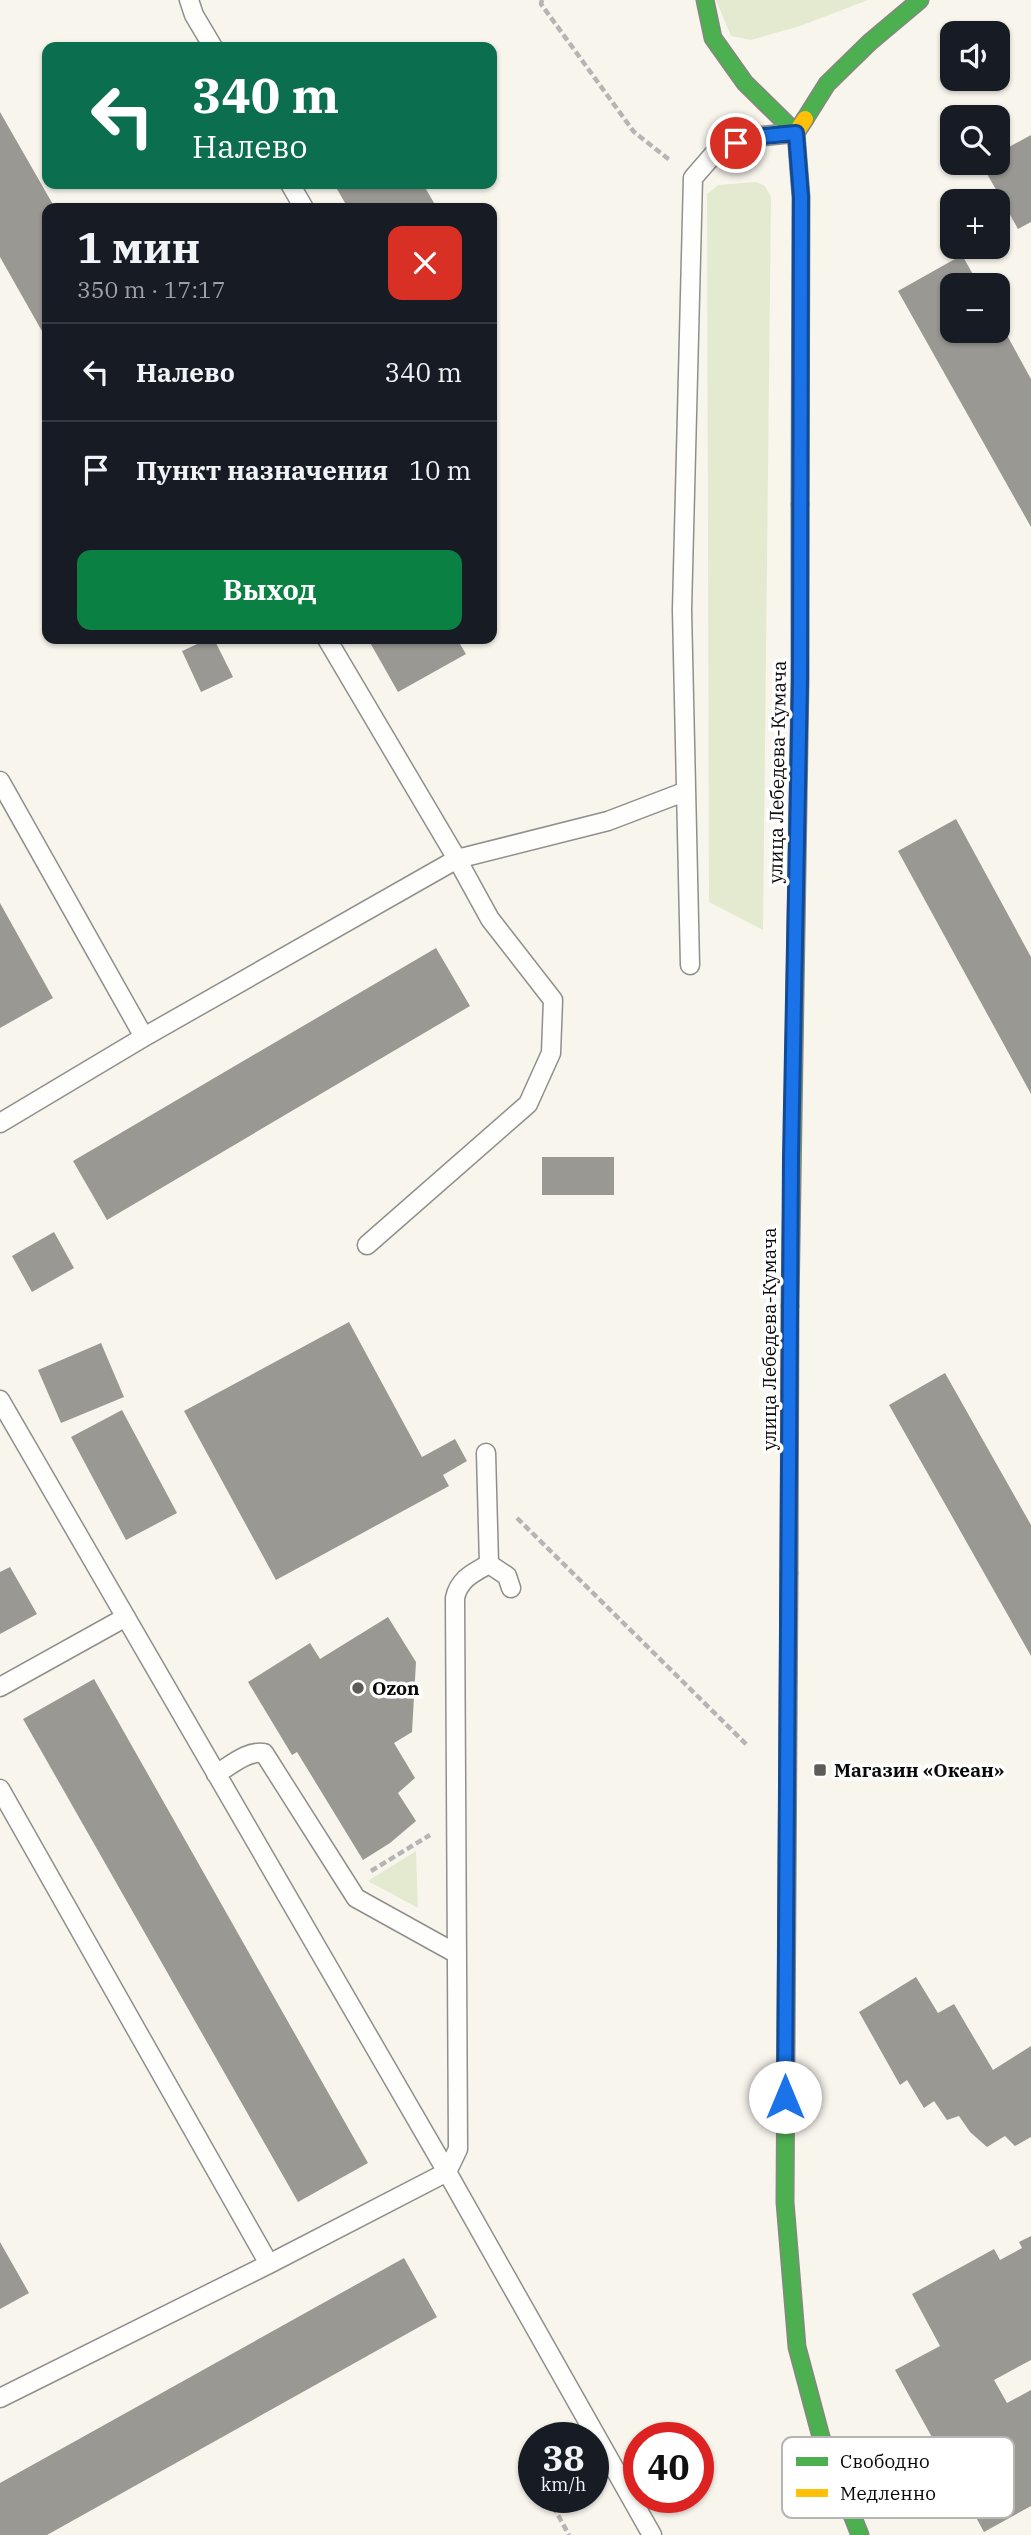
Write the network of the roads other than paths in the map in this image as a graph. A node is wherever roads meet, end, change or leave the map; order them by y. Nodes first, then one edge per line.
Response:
1 (189, 0) edge
2 (705, 0) edge
3 (920, 0) edge
4 (209, 42) edge
5 (796, 133) junction
6 (330, 644) edge
7 (0, 781) edge
8 (684, 792) junction
9 (457, 859) junction
10 (690, 965) dead end
11 (144, 1037) junction
12 (0, 1123) edge
13 (367, 1245) dead end
14 (0, 1400) edge
15 (486, 1453) dead end
16 (489, 1564) junction
17 (511, 1588) dead end
18 (126, 1617) junction
19 (0, 1687) edge
20 (216, 1774) junction
21 (0, 1789) edge
22 (457, 1954) junction
23 (447, 2172) junction
24 (269, 2264) junction
25 (0, 2398) edge
26 (821, 2437) edge
27 (853, 2518) edge
28 (652, 2535) edge
29 (860, 2535) edge

1 - 4 lane
2 - 5 street
3 - 5 street
5 - 8 lane
5 - 26 street, улица Лебедева-Кумача
6 - 9 lane
7 - 11 lane
8 - 9 lane
8 - 10 lane
9 - 11 lane
9 - 13 lane
11 - 12 lane
14 - 18 lane
15 - 16 lane
16 - 17 lane
16 - 22 lane
18 - 19 lane
18 - 20 lane
20 - 22 lane
20 - 23 lane
21 - 24 lane
22 - 23 lane
23 - 24 lane
23 - 28 lane
24 - 25 lane
27 - 29 street, улица Лебедева-Кумача

